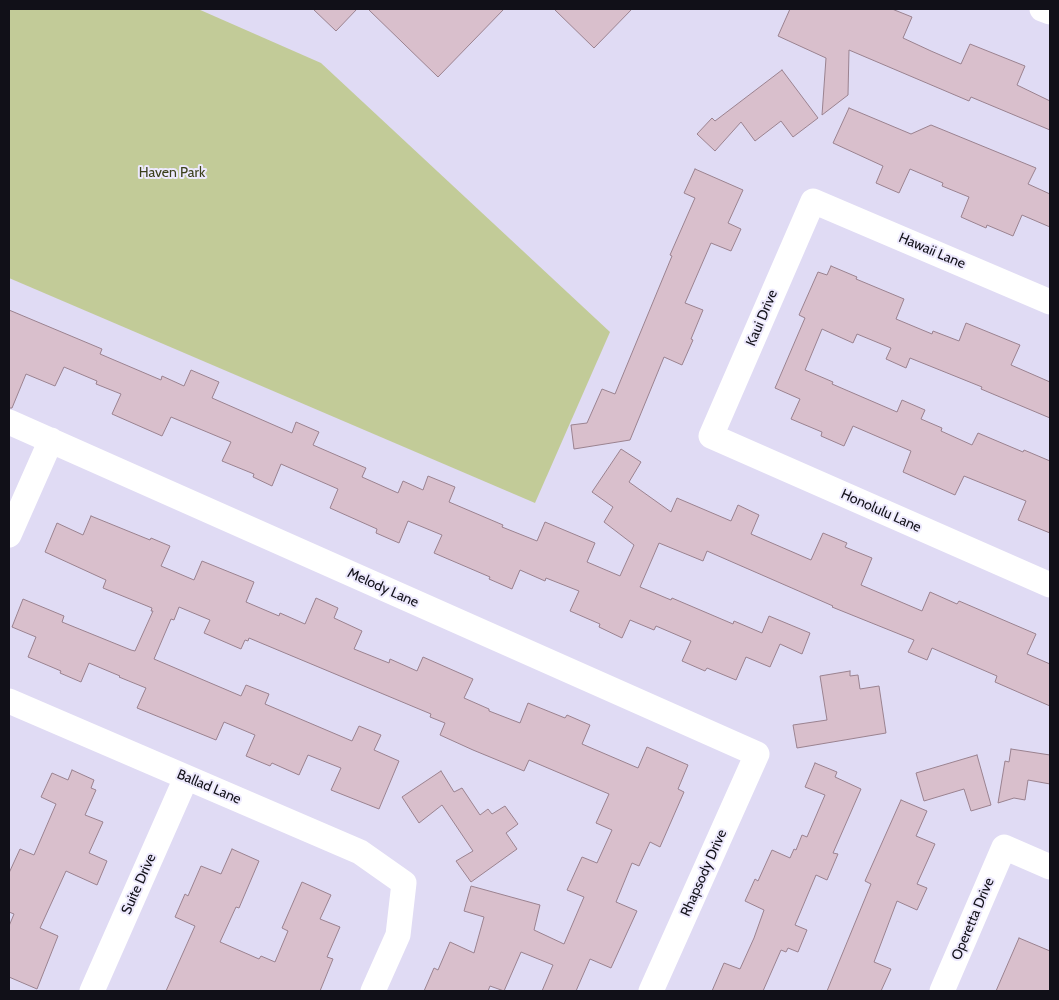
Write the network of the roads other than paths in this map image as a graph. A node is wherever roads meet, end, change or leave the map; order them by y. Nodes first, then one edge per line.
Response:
1 (1042, 9) edge
2 (1050, 12) edge
3 (813, 201) joint
4 (1050, 302) edge
5 (9, 422) edge
6 (711, 436) joint
7 (51, 440) junction
8 (9, 535) edge
9 (1050, 585) edge
10 (9, 701) edge
11 (757, 754) joint
12 (186, 778) junction
13 (1050, 867) edge
14 (92, 991) edge
15 (373, 991) edge
16 (651, 991) edge
17 (942, 991) edge

1 - 2 street
3 - 4 street, Hawaii Lane
3 - 6 street, Kaui Drive
5 - 7 street, Melody Lane
6 - 9 street, Honolulu Lane
7 - 8 street
7 - 11 street, Melody Lane
10 - 12 street, Ballad Lane
11 - 16 street, Rhapsody Drive
12 - 14 street, Suite Drive
12 - 15 street, Ballad Lane
13 - 17 street, Operetta Drive

